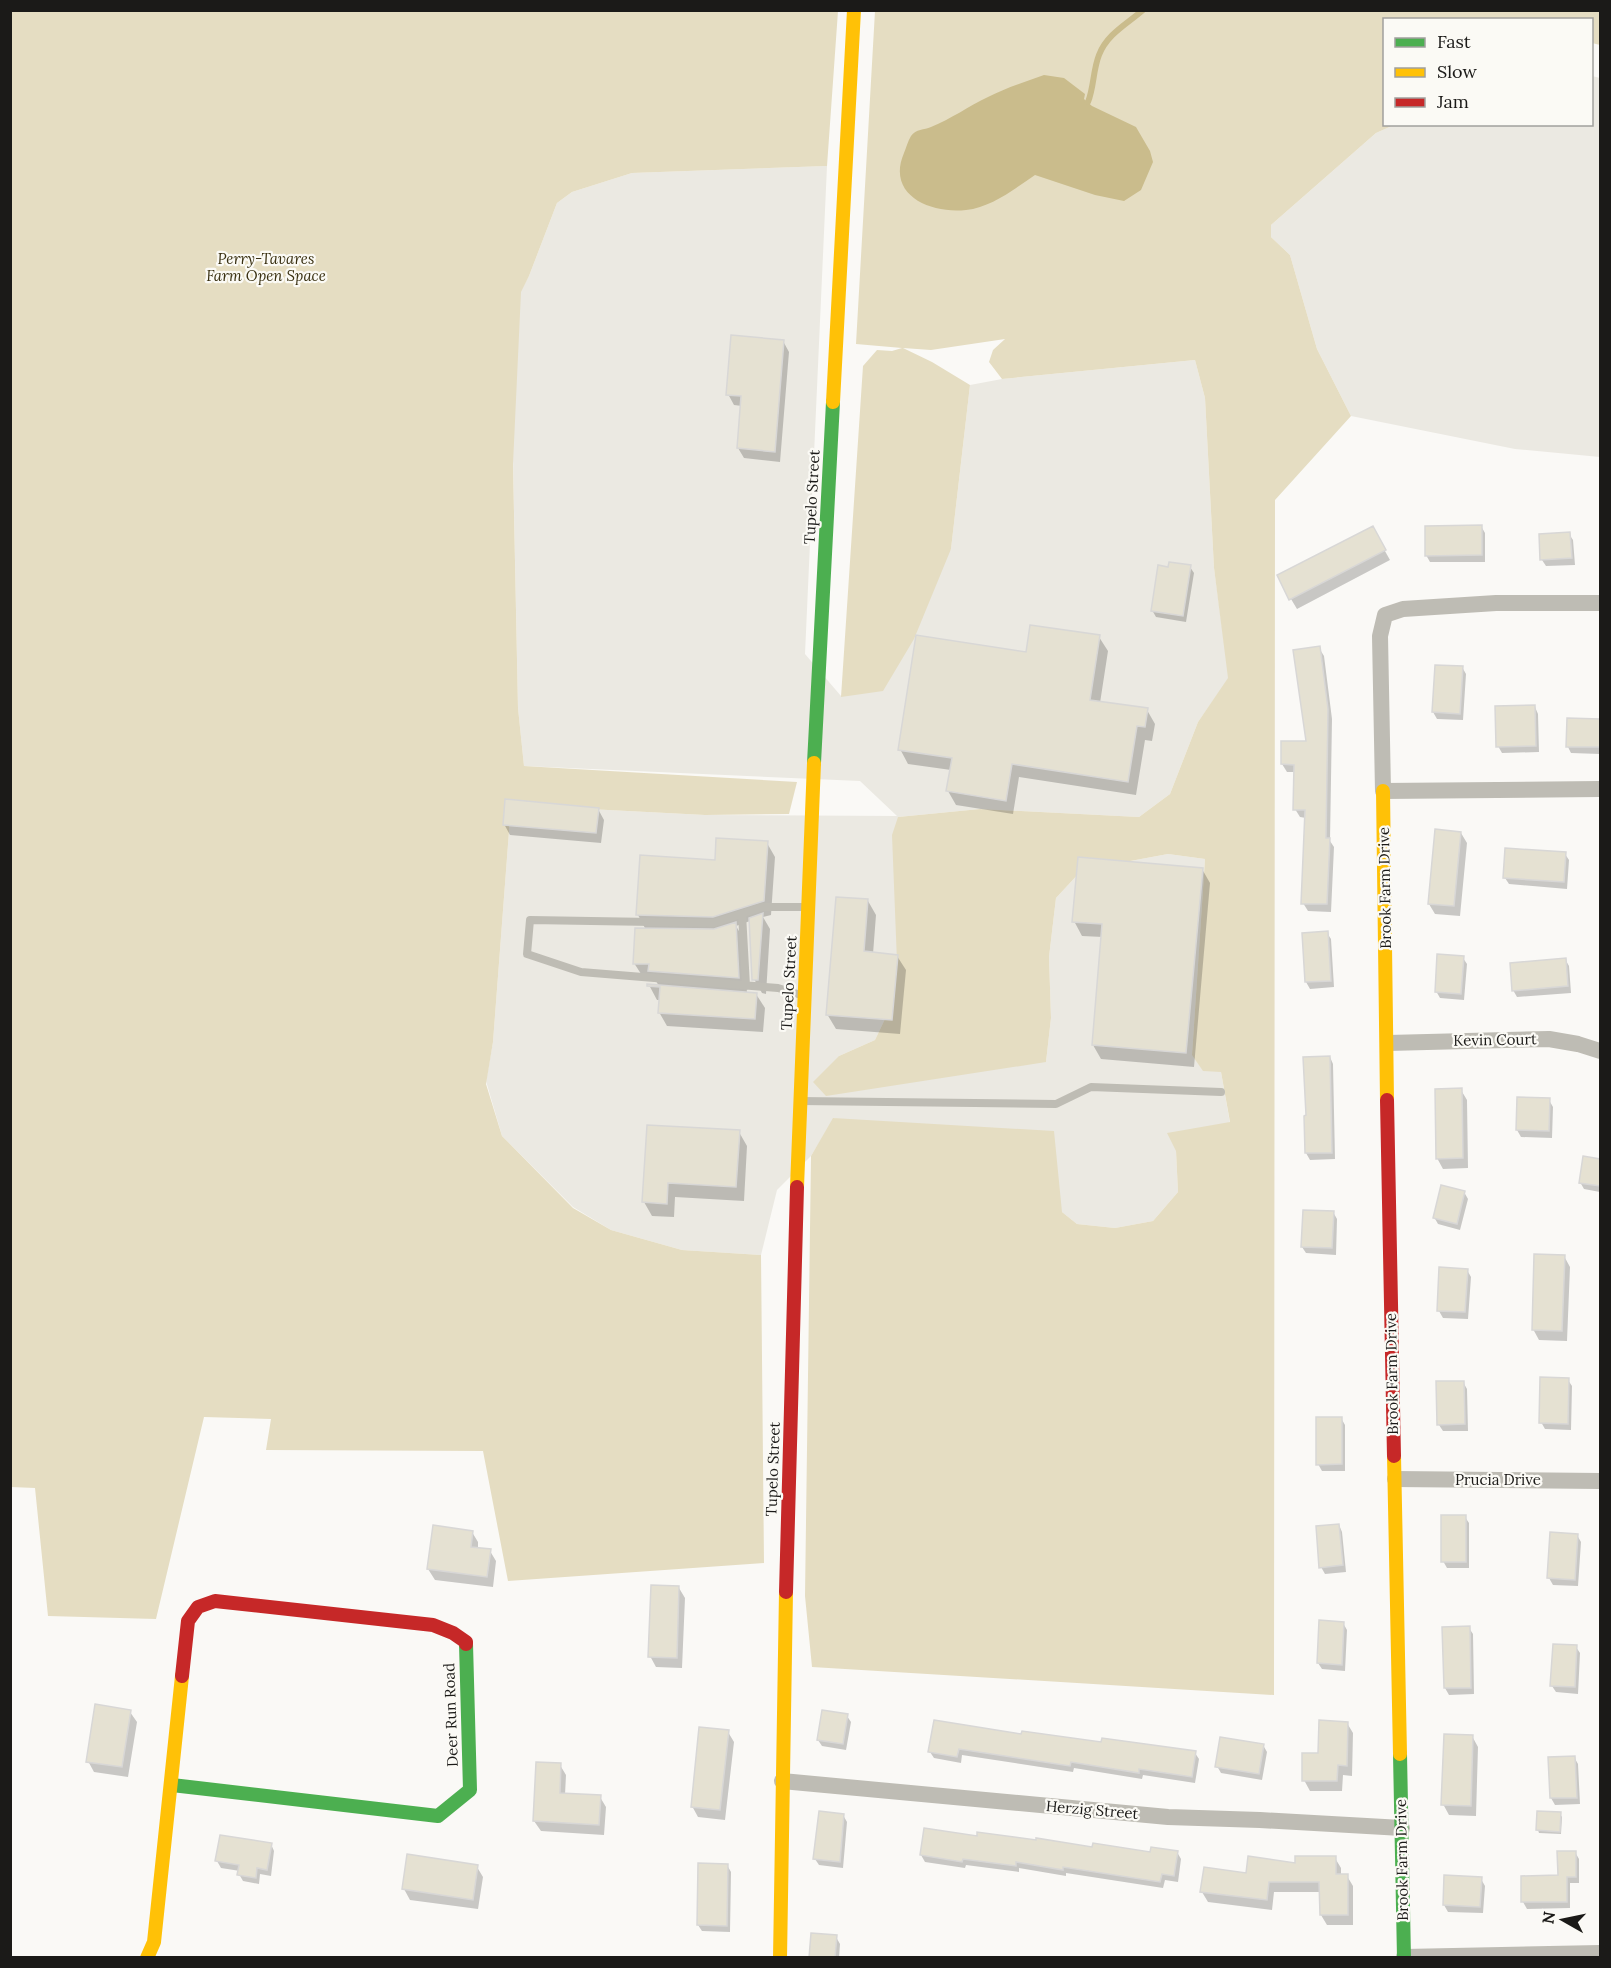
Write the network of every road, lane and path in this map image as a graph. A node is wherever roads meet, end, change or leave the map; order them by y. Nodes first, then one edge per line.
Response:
1 (854, 10) edge
2 (1600, 603) edge
3 (1600, 789) edge
4 (1383, 791) junction
5 (808, 907) junction
6 (742, 914) junction
7 (746, 986) junction
8 (804, 995) junction
9 (1388, 1043) junction
10 (1600, 1051) edge
11 (1221, 1092) dead end
12 (799, 1101) junction
13 (1395, 1479) junction
14 (1600, 1481) edge
15 (782, 1781) junction
16 (172, 1785) junction
17 (1402, 1828) junction
18 (1600, 1953) edge
19 (1404, 1957) edge
20 (147, 1958) edge
21 (780, 1958) edge

1 - 5 street, Tupelo Street
2 - 4 street, Brook Farm Drive
3 - 4 street
4 - 9 street, Brook Farm Drive
5 - 6 lane
5 - 8 street, Tupelo Street
6 - 7 lane
6 - 7 lane
7 - 8 lane
8 - 12 street, Tupelo Street
9 - 10 street, Kevin Court
9 - 13 street, Brook Farm Drive
11 - 12 lane
12 - 15 street, Tupelo Street
13 - 14 street, Prucia Drive
13 - 17 street, Brook Farm Drive
15 - 17 street, Herzig Street
15 - 21 street, Tupelo Street
16 - 16 street, Deer Run Road
16 - 20 street, Deer Run Road
17 - 19 street, Brook Farm Drive
18 - 19 street

